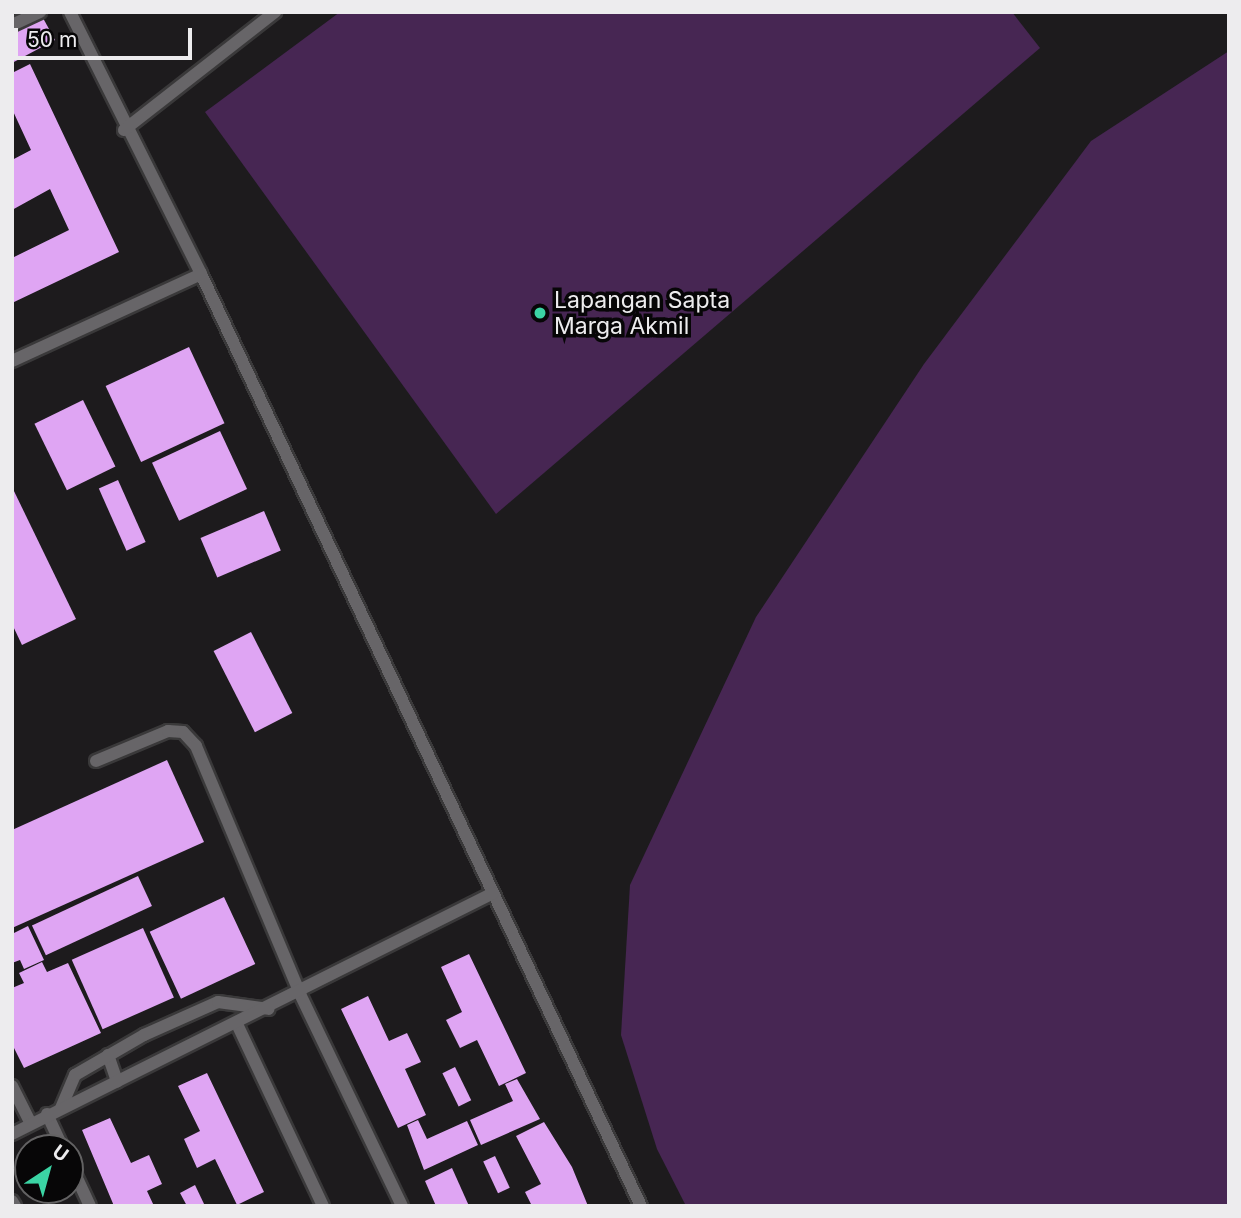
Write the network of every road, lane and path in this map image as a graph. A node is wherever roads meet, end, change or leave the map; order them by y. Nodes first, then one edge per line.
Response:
1 (40, 12) edge
2 (70, 12) edge
3 (275, 12) edge
4 (12, 25) edge
5 (124, 130) junction
6 (201, 274) junction
7 (12, 361) edge
8 (96, 761) dead end
9 (493, 893) junction
10 (300, 994) junction
11 (269, 1009) junction
12 (237, 1024) junction
13 (108, 1055) junction
14 (117, 1081) junction
15 (12, 1086) edge
16 (61, 1108) junction
17 (47, 1114) junction
18 (31, 1124) junction
19 (12, 1134) edge
20 (56, 1134) edge
21 (12, 1200) edge
22 (15, 1206) edge
23 (323, 1206) edge
24 (402, 1206) edge
25 (640, 1206) edge

1 - 4 lane
2 - 5 lane
3 - 5 lane
5 - 6 lane
6 - 7 lane
6 - 9 lane
8 - 10 lane
9 - 10 lane
9 - 25 lane
10 - 11 lane
10 - 24 lane
11 - 12 lane
11 - 13 lane
12 - 14 lane
12 - 23 lane
13 - 14 lane
13 - 16 lane
14 - 16 lane
15 - 18 lane
16 - 17 lane
17 - 18 lane
17 - 20 lane
18 - 19 lane
21 - 22 lane

